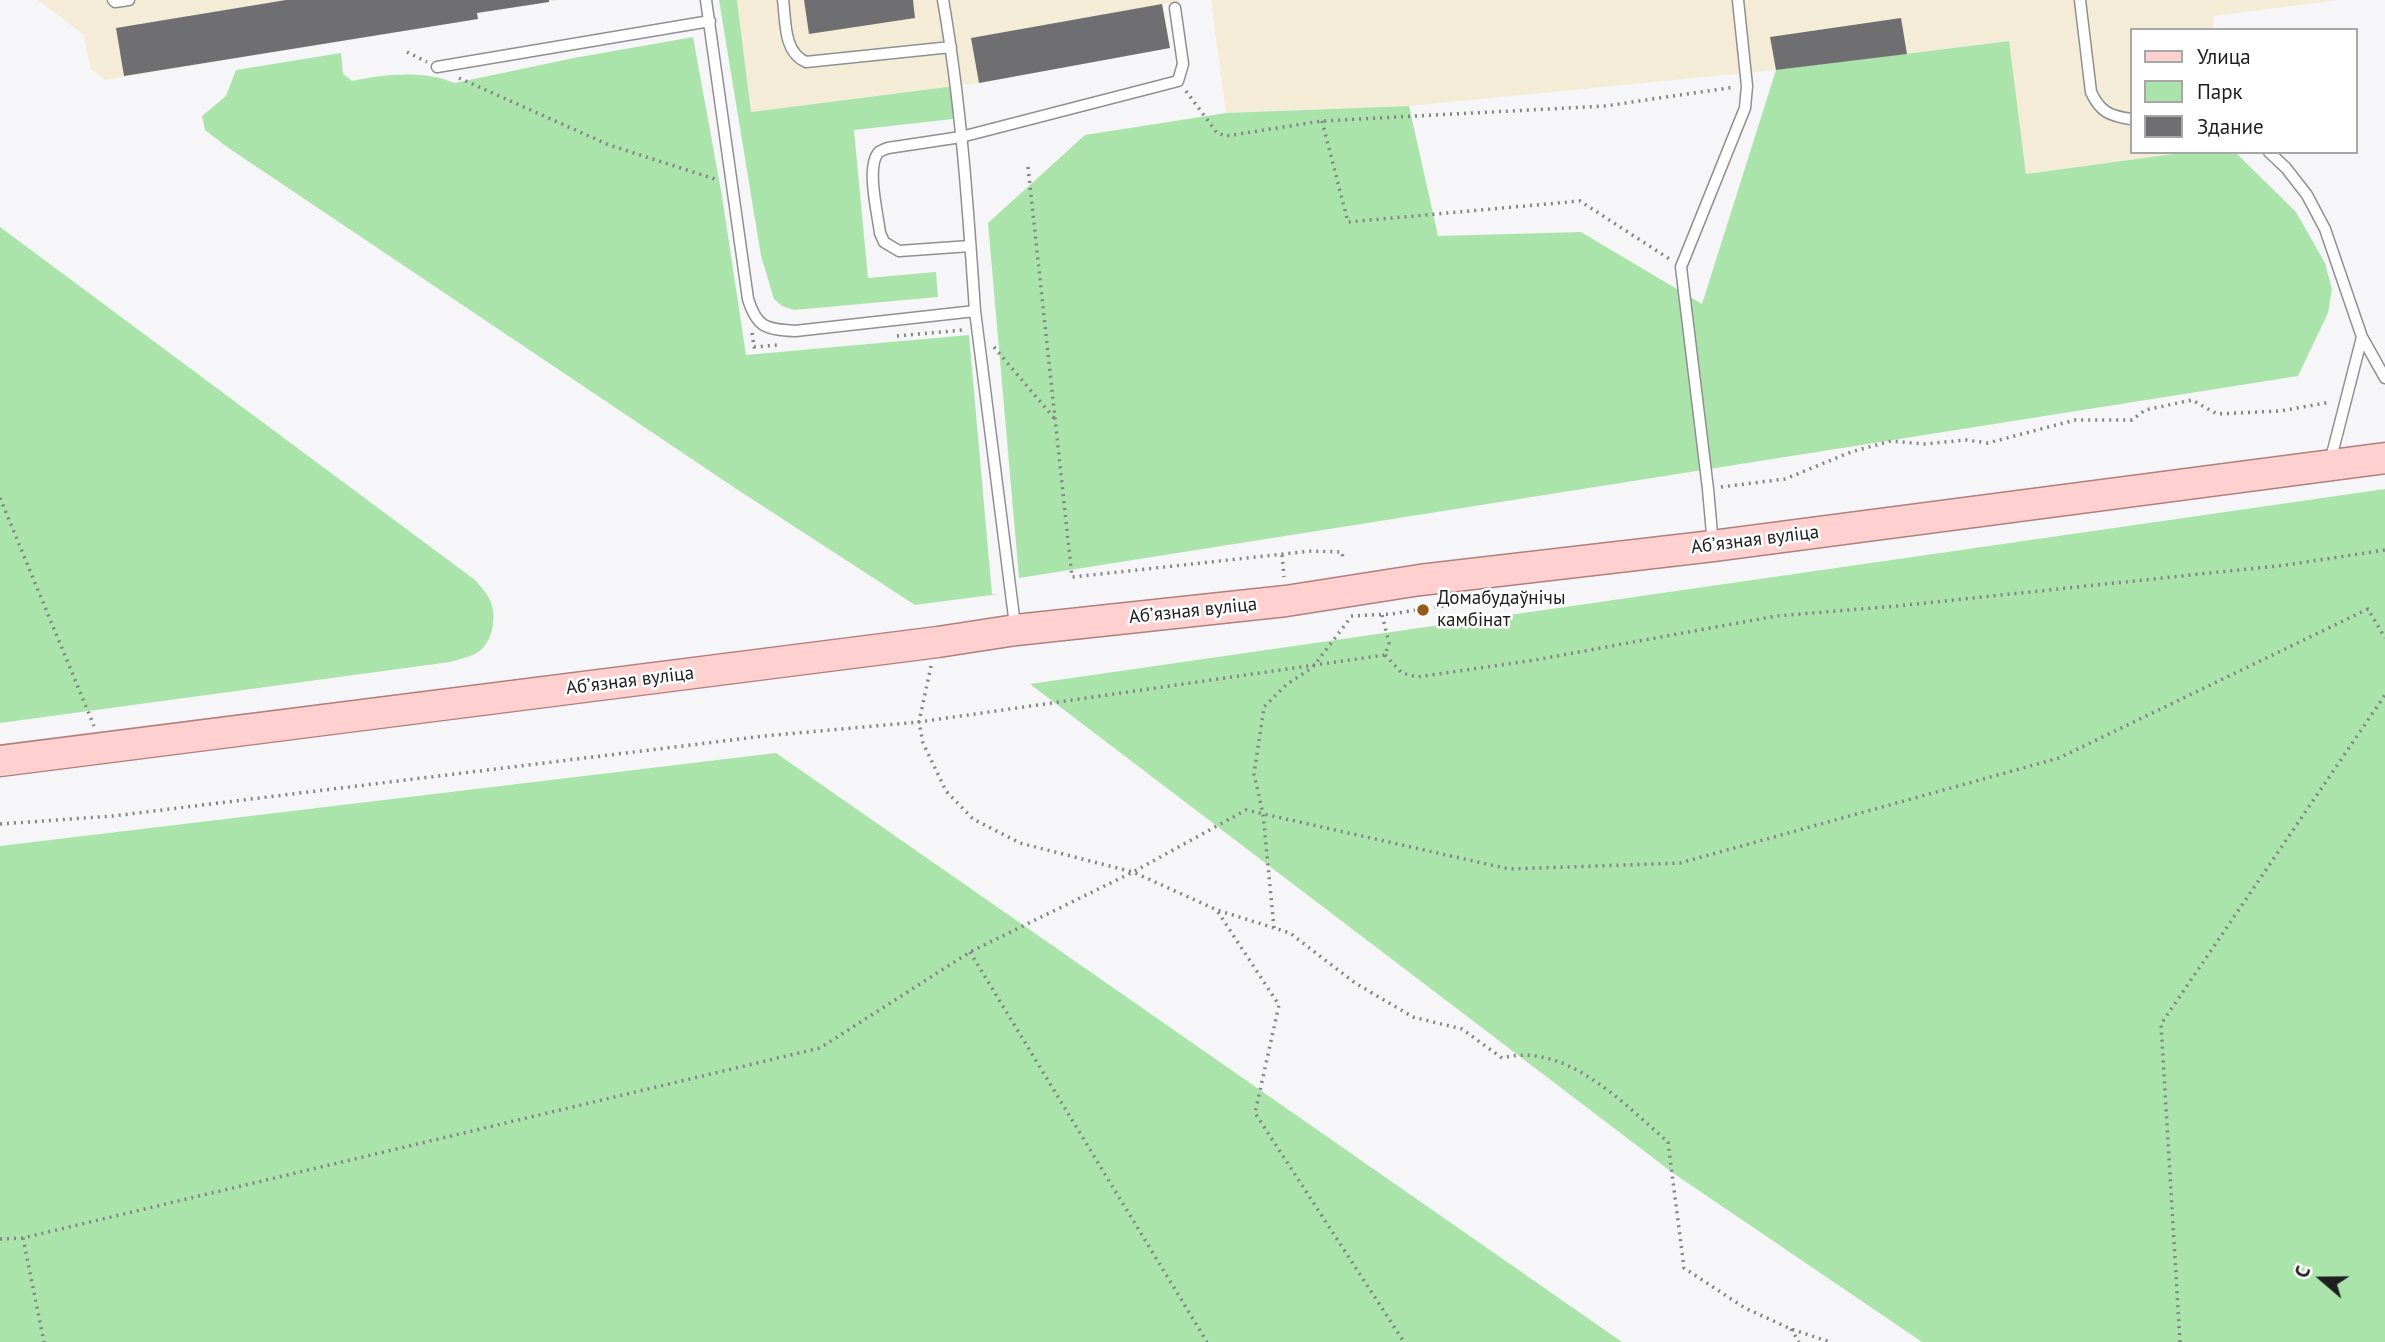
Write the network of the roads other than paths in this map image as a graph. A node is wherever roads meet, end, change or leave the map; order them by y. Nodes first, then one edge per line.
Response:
1 (113, 0) edge
2 (129, 0) edge
3 (706, 0) edge
4 (783, 0) edge
5 (943, 0) edge
6 (1738, 0) edge
7 (2080, 0) edge
8 (1174, 8) dead end
9 (710, 21) junction
10 (951, 47) junction
11 (437, 67) road end
12 (2130, 118) edge
13 (961, 137) junction
14 (2271, 154) edge
15 (970, 246) junction
16 (975, 311) junction
17 (2362, 337) junction
18 (2385, 378) edge
19 (2385, 458) edge
20 (2329, 465) junction
21 (1713, 546) junction
22 (1016, 630) junction
23 (0, 761) edge

1 - 2 lane
3 - 9 lane
4 - 10 lane
5 - 10 lane
6 - 21 lane
7 - 12 lane
8 - 13 lane
9 - 11 lane
9 - 16 lane
10 - 13 lane
13 - 15 lane
13 - 15 lane
14 - 17 lane
15 - 16 lane
16 - 22 lane
17 - 18 lane
17 - 20 lane
19 - 20 main road, Абʼязная вуліца
20 - 21 main road, Абʼязная вуліца
21 - 22 main road, Абʼязная вуліца
22 - 23 main road, Абʼязная вуліца

